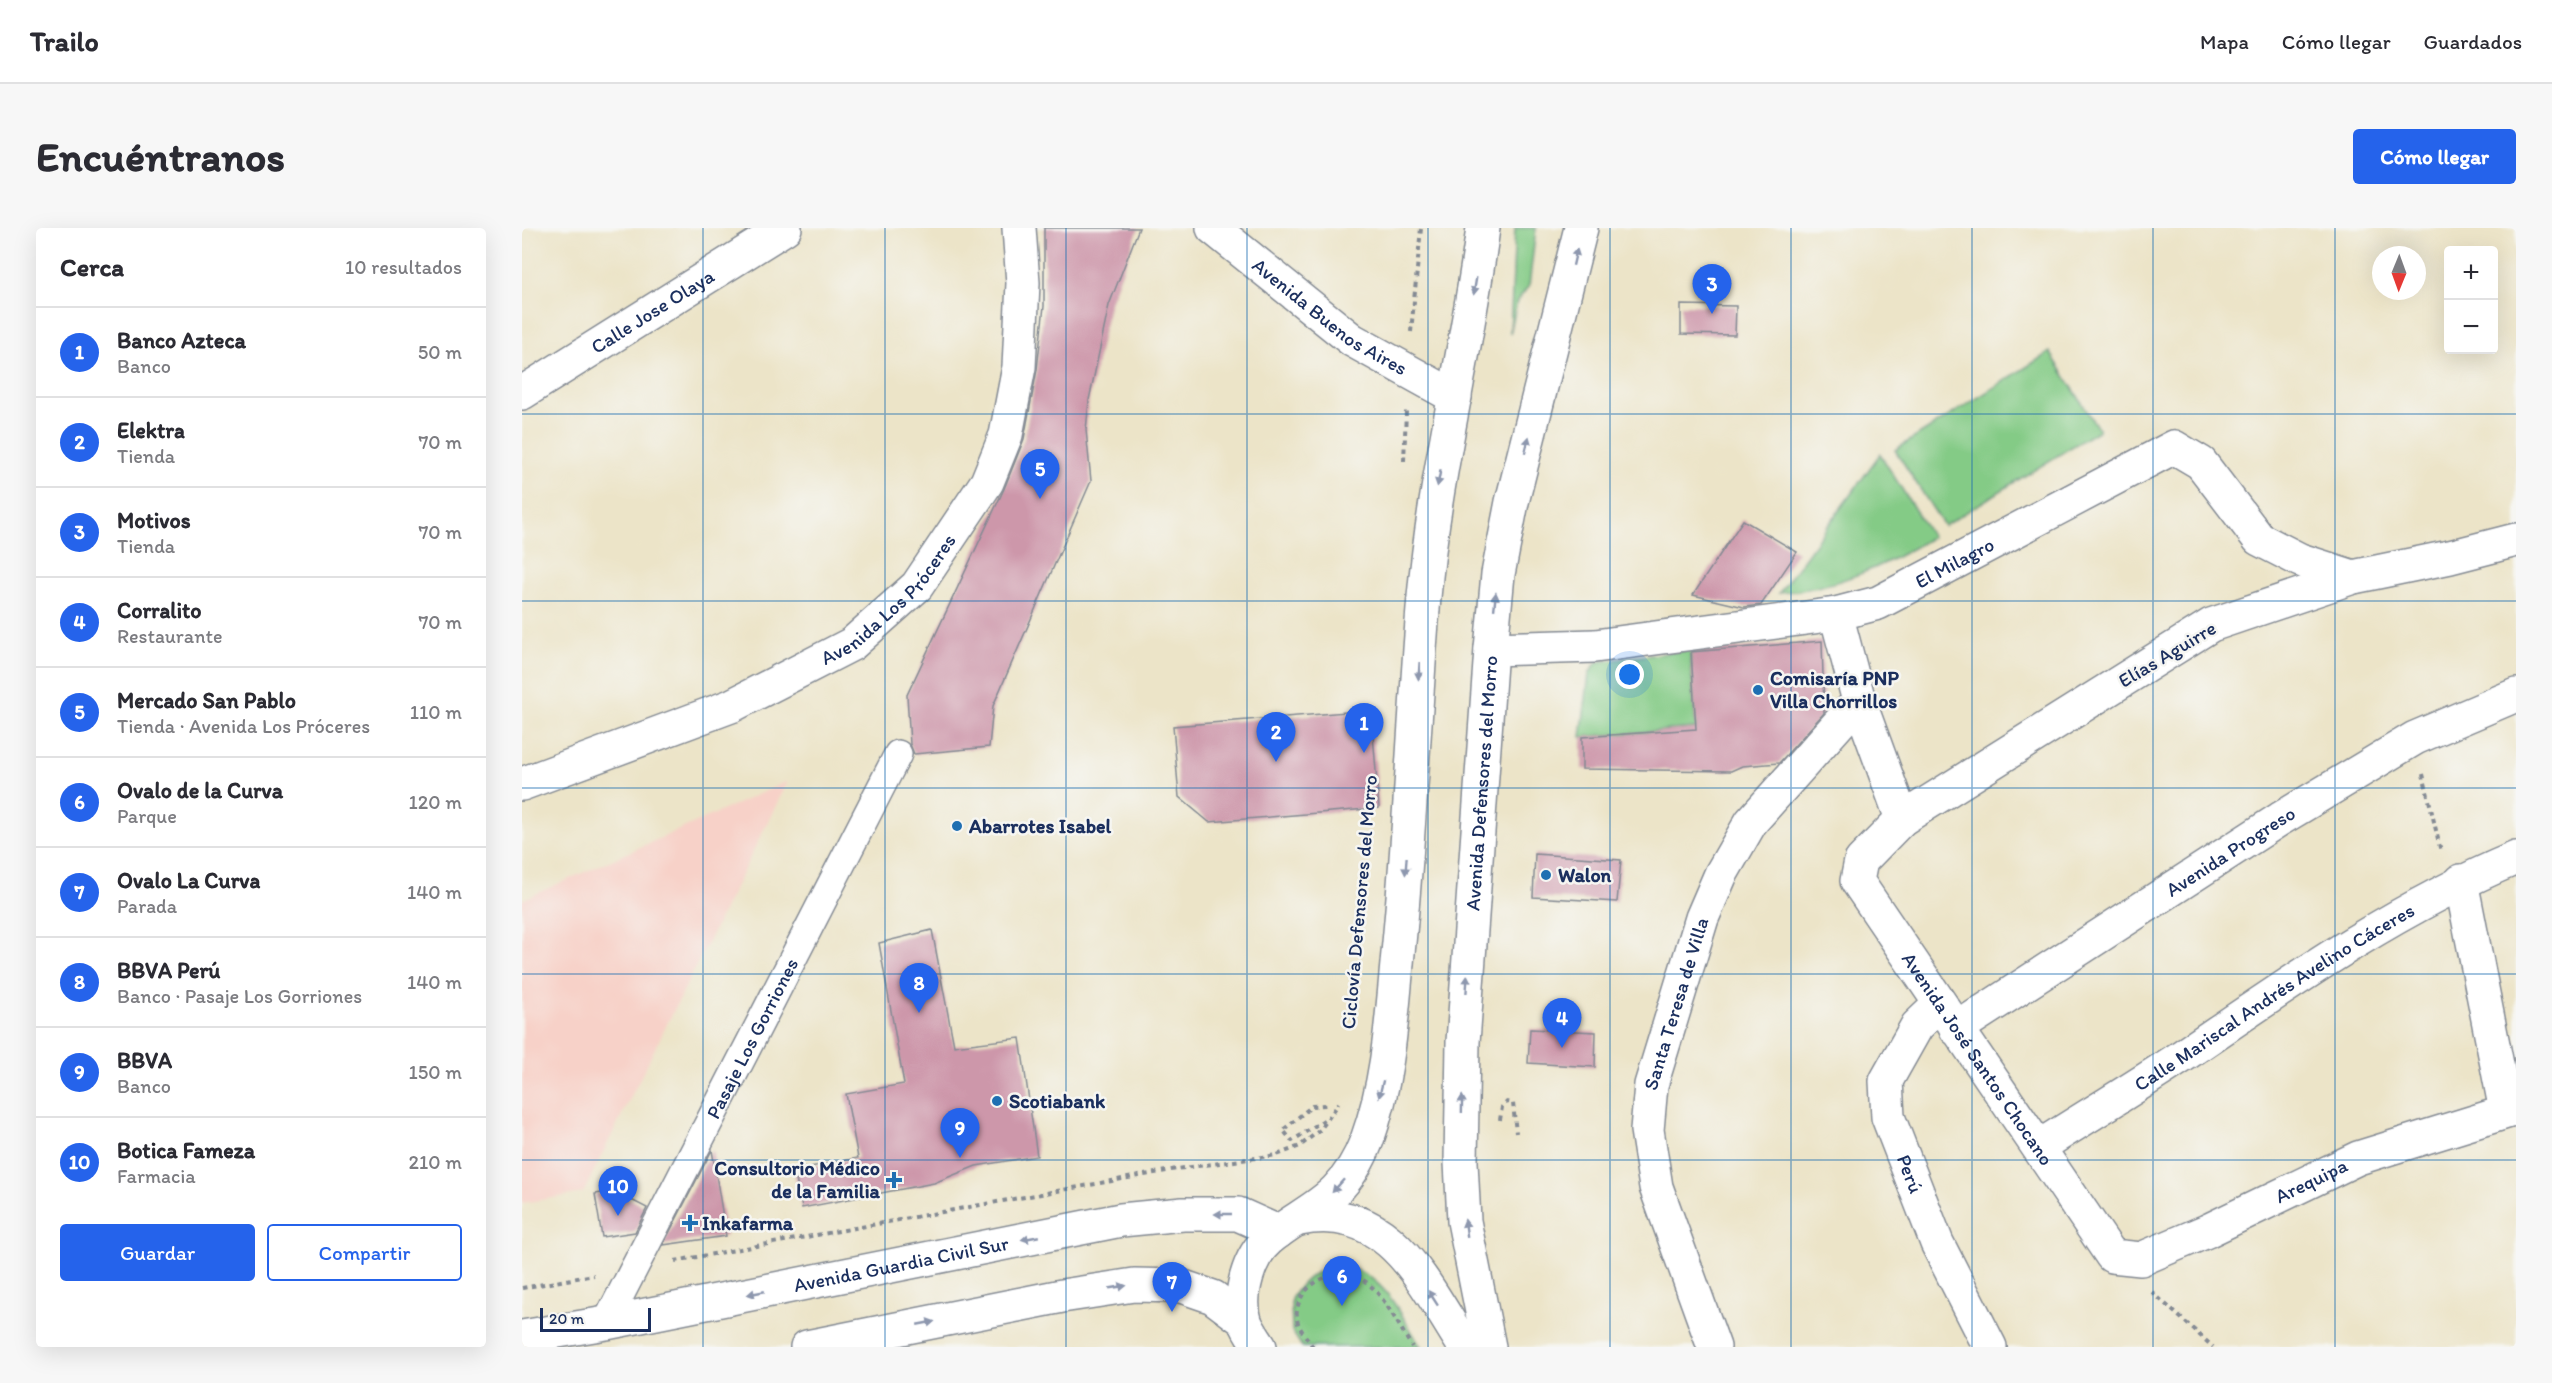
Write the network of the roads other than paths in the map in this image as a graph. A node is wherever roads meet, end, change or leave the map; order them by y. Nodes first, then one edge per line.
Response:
1 (784, 228) edge
2 (1019, 228) edge
3 (1213, 228) edge
4 (1483, 228) edge
5 (1581, 228) edge
6 (522, 393) edge
7 (1455, 397) junction
8 (2516, 540) edge
9 (2353, 577) junction
10 (1836, 614) junction
11 (1491, 649) junction
12 (2516, 695) edge
13 (1859, 701) junction
14 (898, 754) dead end
15 (522, 784) edge
16 (1902, 819) junction
17 (2516, 858) edge
18 (1861, 861) joint
19 (2455, 885) junction
20 (1948, 1017) junction
21 (2511, 1110) edge
22 (2039, 1147) junction
23 (1288, 1225) junction
24 (2112, 1256) joint
25 (606, 1323) junction
26 (1252, 1334) edge
27 (522, 1337) edge
28 (807, 1347) edge
29 (1465, 1347) edge
30 (1489, 1347) edge
31 (1714, 1347) edge
32 (1990, 1347) edge

1 - 6 street, Calle Jose Olaya
2 - 15 street, Avenida Los Próceres
3 - 7 street, Avenida Buenos Aires
4 -> 7 street
11 -> 5 street, Avenida Defensores del Morro
7 -> 23 street
8 - 9 street, Elías Aguirre
9 - 10 street, El Milagro
9 - 16 street, Elías Aguirre
10 - 11 street, El Milagro
10 - 13 street
30 -> 11 street, Avenida Defensores del Morro
12 - 20 street, Avenida Progreso
13 - 16 street
13 - 31 street, Santa Teresa de Villa
14 - 25 street, Pasaje Los Gorriones
16 - 18 street, Elías Aguirre
17 - 19 street, Calle Mariscal Andrés Avelino Cáceres
18 - 20 street, Avenida José Santos Chocano
19 - 21 street
19 - 22 street, Calle Mariscal Andrés Avelino Cáceres
20 - 22 street, Avenida José Santos Chocano
20 - 32 street, Perú
21 - 24 street, Arequipa
22 - 24 street, Avenida José Santos Chocano
23 -> 25 street, Avenida Guardia Civil Sur
23 - 26 street
29 -> 23 street
25 - 27 street, Avenida Guardia Civil Sur
28 -> 26 street

